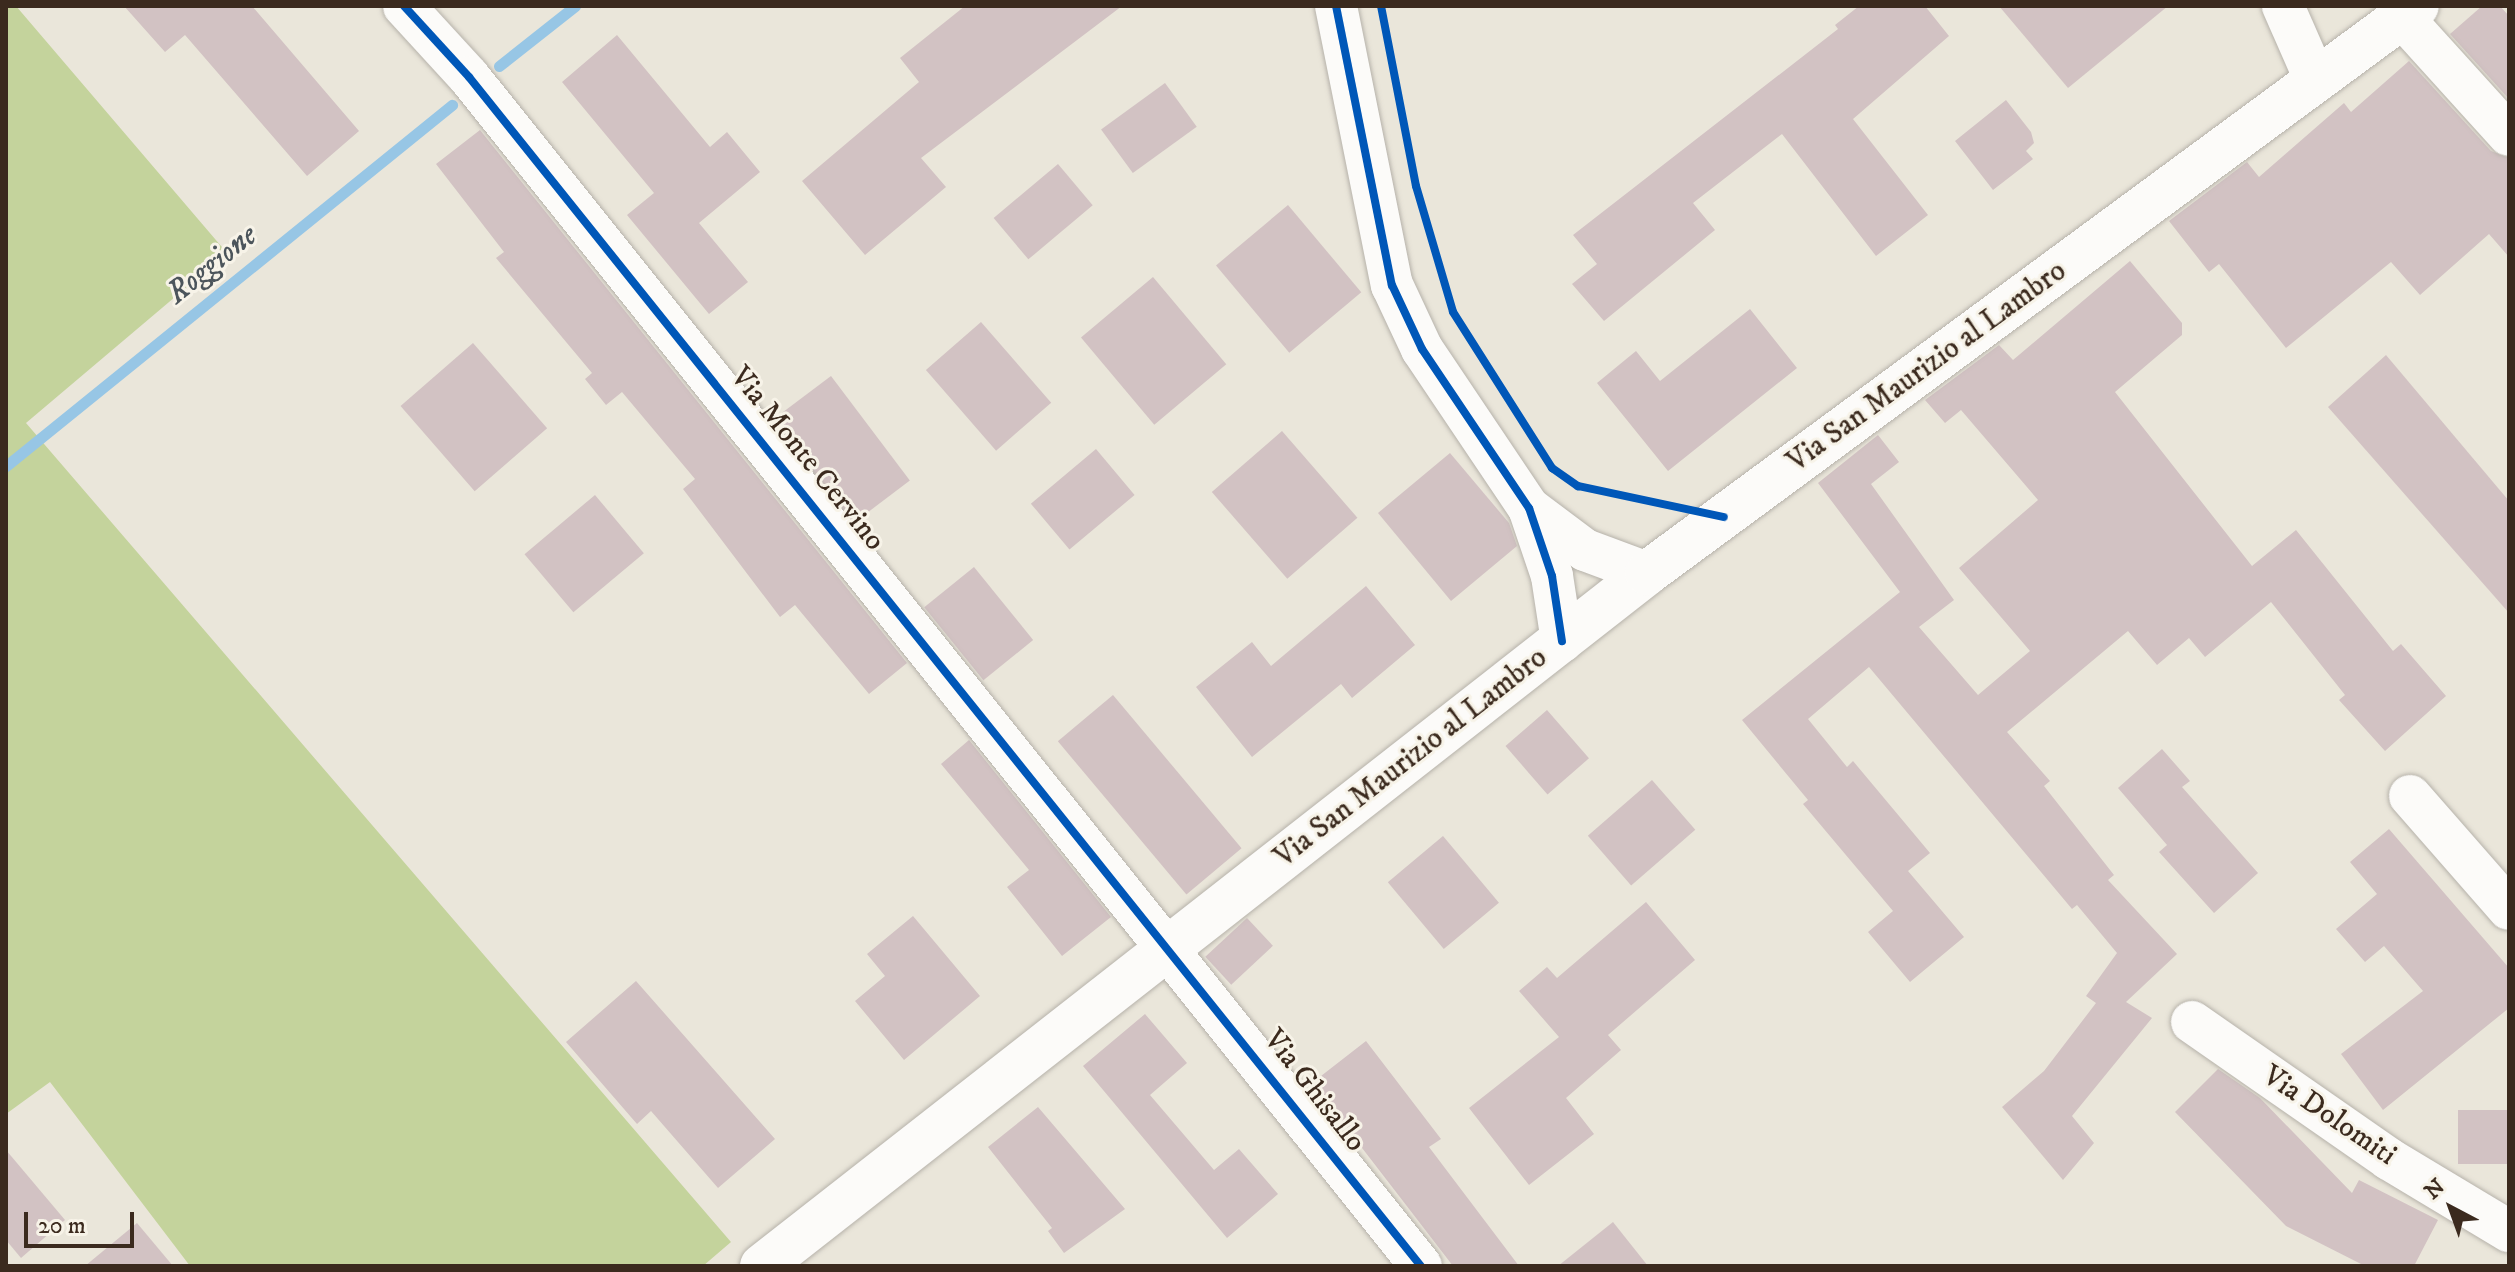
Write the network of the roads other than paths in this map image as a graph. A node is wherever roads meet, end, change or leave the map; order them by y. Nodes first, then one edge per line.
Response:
1 (404, 6) edge
2 (1336, 6) edge
3 (2283, 6) edge
4 (2410, 11) edge
5 (2316, 81) junction
6 (2509, 135) edge
7 (1529, 508) junction
8 (1647, 573) junction
9 (1562, 641) junction
10 (2410, 796) dead end
11 (2509, 909) edge
12 (1169, 945) junction
13 (2192, 1022) dead end
14 (2509, 1231) edge
15 (762, 1266) edge
16 (1421, 1266) edge

1 - 12 street, Via Monte Cervino
2 - 7 street
3 - 5 street
4 - 5 main road, Via San Maurizio al Lambro
4 - 6 street
5 - 8 main road, Via San Maurizio al Lambro
7 - 8 street
7 - 9 street
8 - 9 main road, Via San Maurizio al Lambro
9 - 12 main road, Via San Maurizio al Lambro
10 - 11 street
12 - 15 main road, Via San Maurizio al Lambro
12 - 16 street, Via Ghisallo
13 - 14 street, Via Dolomiti

